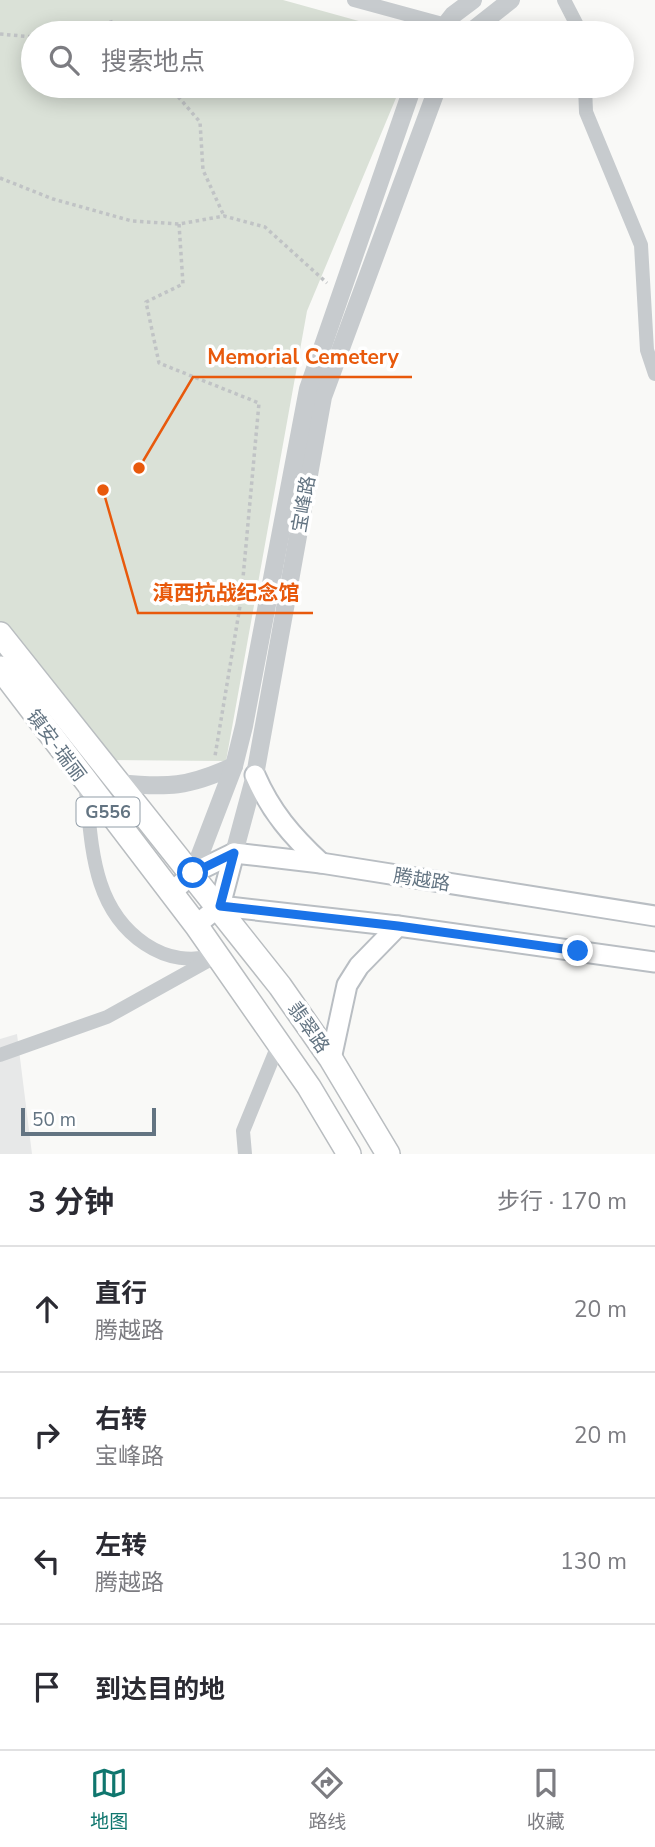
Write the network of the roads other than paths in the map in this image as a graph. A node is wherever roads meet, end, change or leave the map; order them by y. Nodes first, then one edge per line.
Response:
1 (354, 0) edge
2 (473, 0) edge
3 (511, 0) edge
4 (564, 0) edge
5 (418, 21) edge
6 (451, 21) edge
7 (485, 21) edge
8 (575, 21) edge
9 (409, 98) edge
10 (434, 98) edge
11 (585, 98) edge
12 (655, 374) edge
13 (0, 634) edge
14 (0, 668) edge
15 (234, 766) junction
16 (255, 775) junction
17 (85, 782) junction
18 (118, 783) junction
19 (234, 853) junction
20 (321, 863) junction
21 (193, 873) junction
22 (171, 893) junction
23 (220, 906) junction
24 (655, 916) edge
25 (196, 925) junction
26 (398, 926) junction
27 (217, 956) junction
28 (655, 962) edge
29 (279, 1043) junction
30 (0, 1055) edge
31 (331, 1059) junction
32 (245, 1154) edge
33 (349, 1154) edge
34 (388, 1154) edge

1 - 5 street
2 - 6 street
3 - 7 street
4 - 8 street
9 - 15 street, 宝峰路
10 - 16 street, 宝峰路
11 - 12 street
13 - 18 highway, 镇安-瑞丽 / G556
14 - 17 highway, 镇安-瑞丽 / G556
15 - 18 street
15 - 21 street, 宝峰路
16 - 19 street, 宝峰路
16 - 20 main road
17 - 22 highway, 镇安-瑞丽 / G556
17 - 27 street
18 - 21 highway, 镇安-瑞丽 / G556
19 - 20 main road, 腾越路
19 - 21 main road
19 - 23 main road, 宝峰路
20 - 24 main road, 腾越路
21 - 22 main road, 宝峰路
21 - 23 highway, 镇安-瑞丽 / G556
22 - 25 highway, 镇安-瑞丽 / G556
23 - 25 main road
23 - 26 main road
23 - 31 highway, 翡翠路 / G556
25 - 27 highway, 镇安-瑞丽 / G556
26 - 28 main road
26 - 31 main road
27 - 29 highway, 翡翠路 / G556
27 - 30 street
29 - 32 street
29 - 33 highway, 翡翠路 / G556
31 - 34 highway, 翡翠路 / G556

